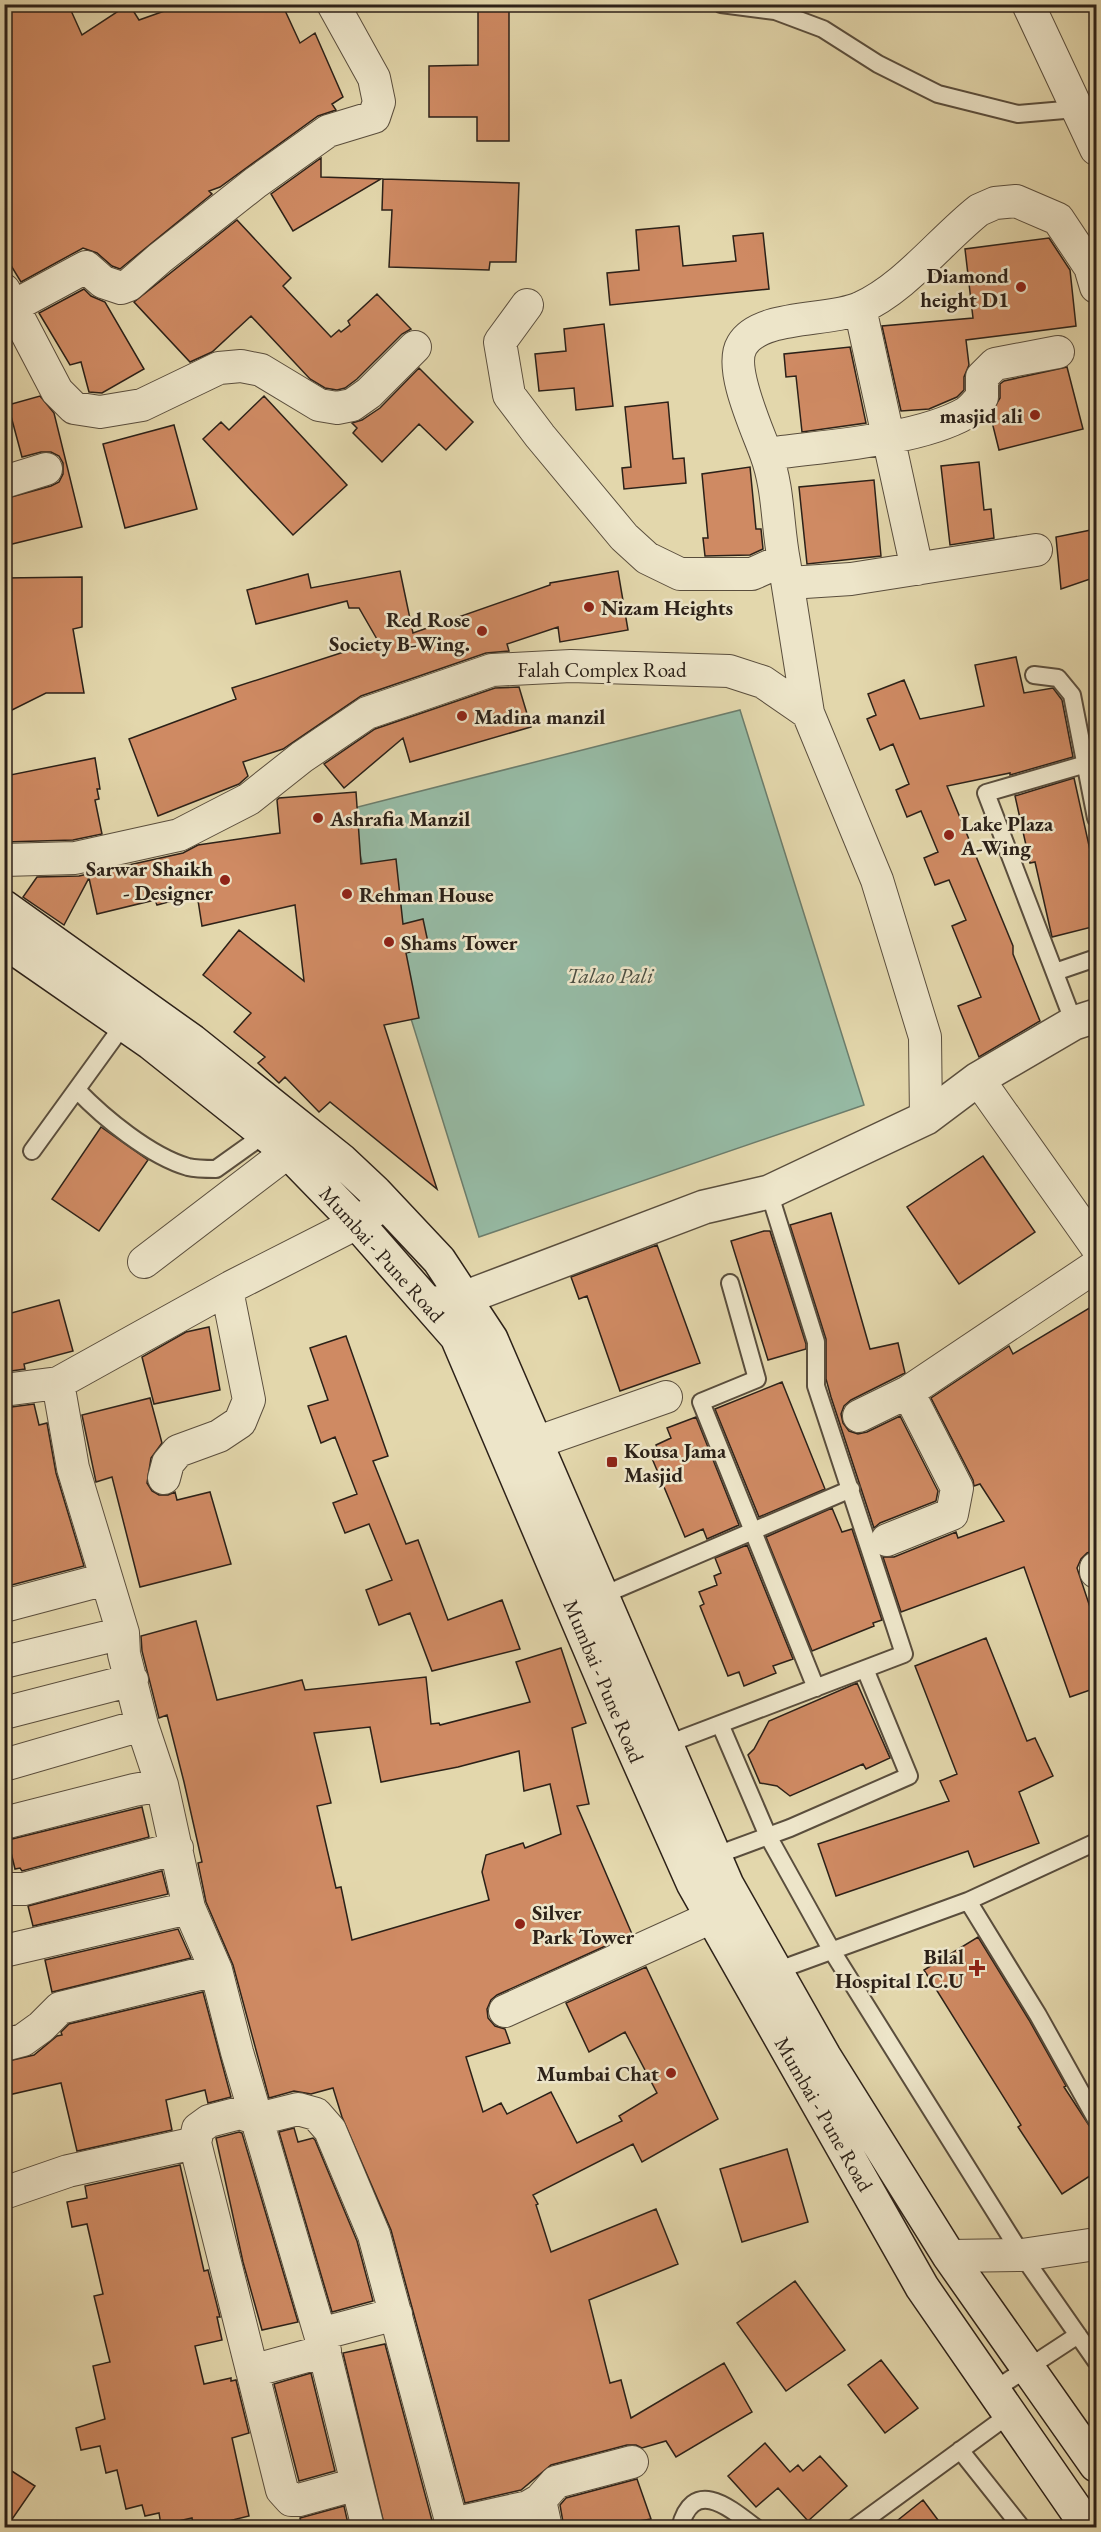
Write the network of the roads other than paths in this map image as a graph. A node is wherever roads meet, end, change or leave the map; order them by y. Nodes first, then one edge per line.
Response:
1 (333, 4) edge
2 (721, 4) edge
3 (1028, 4) edge
4 (1076, 109) junction
5 (1096, 149) edge
6 (1096, 287) edge
7 (8, 298) edge
8 (527, 305) dead end
9 (860, 308) junction
10 (416, 347) dead end
11 (1058, 352) dead end
12 (887, 438) junction
13 (767, 454) junction
14 (46, 470) dead end
15 (4, 482) edge
16 (1036, 550) dead end
17 (917, 569) junction
18 (786, 571) junction
19 (1035, 675) dead end
20 (808, 713) junction
21 (1086, 764) junction
22 (1096, 818) edge
23 (4, 860) edge
24 (4, 907) edge
25 (4, 941) edge
26 (1096, 958) edge
27 (1055, 972) junction
28 (1085, 1019) edge
29 (124, 1024) junction
30 (978, 1079) junction
31 (77, 1090) junction
32 (926, 1118) junction
33 (277, 1143) junction
34 (32, 1151) dead end
35 (769, 1192) junction
36 (385, 1203) junction
37 (357, 1223) junction
38 (1096, 1246) edge
39 (144, 1262) dead end
40 (1096, 1266) edge
41 (730, 1283) dead end
42 (227, 1290) junction
43 (464, 1298) junction
44 (429, 1304) junction
45 (58, 1383) junction
46 (4, 1390) edge
47 (908, 1392) junction
48 (666, 1396) dead end
49 (859, 1416) dead end
50 (535, 1443) junction
51 (164, 1479) dead end
52 (850, 1490) junction
53 (753, 1531) junction
54 (887, 1540) dead end
55 (106, 1579) junction
56 (601, 1596) junction
57 (4, 1606) edge
58 (123, 1633) junction
59 (4, 1662) edge
60 (865, 1669) junction
61 (132, 1680) junction
62 (816, 1688) junction
63 (4, 1713) edge
64 (720, 1724) junction
65 (142, 1725) junction
66 (665, 1744) junction
67 (4, 1766) edge
68 (162, 1785) junction
69 (4, 1823) edge
70 (768, 1836) junction
71 (1096, 1842) edge
72 (177, 1848) junction
73 (714, 1856) junction
74 (4, 1889) edge
75 (968, 1901) junction
76 (189, 1908) junction
77 (712, 1917) junction
78 (4, 1951) edge
79 (832, 1951) junction
80 (216, 1970) junction
81 (776, 1971) junction
82 (505, 2011) dead end
83 (4, 2044) edge
84 (258, 2119) junction
85 (1096, 2119) edge
86 (195, 2143) junction
87 (4, 2193) edge
88 (1096, 2244) edge
89 (1022, 2255) junction
90 (949, 2256) junction
91 (396, 2314) junction
92 (1078, 2335) junction
93 (322, 2342) junction
94 (1096, 2361) edge
95 (1028, 2368) junction
96 (252, 2371) junction
97 (1002, 2402) junction
98 (960, 2450) junction
99 (632, 2462) dead end
100 (1096, 2465) edge
101 (357, 2484) junction
102 (543, 2514) edge
103 (453, 2526) edge
104 (368, 2528) edge
105 (680, 2528) edge
106 (756, 2528) edge
107 (854, 2528) edge
108 (1022, 2528) edge
109 (1091, 2528) edge

1 - 7 street
2 - 4 lane
3 - 4 street
4 - 5 street
6 - 9 street
7 - 10 street
8 - 18 street
9 - 12 street
9 - 13 street
11 - 12 street
12 - 13 street
12 - 17 street
13 - 18 street
14 - 15 street
16 - 17 street
17 - 18 street
18 - 20 street
19 - 21 lane
20 - 23 street, Falah Complex Road
20 - 32 street
21 - 22 lane
21 - 27 lane
24 - 36 main road, Mumbai - Pune Road
25 - 29 main road, Mumbai - Pune Road
26 - 27 lane
27 - 28 lane
28 - 30 main road
29 - 31 lane
29 - 33 main road, Mumbai - Pune Road
30 - 32 main road
30 - 38 street
31 - 33 lane
31 - 34 lane
32 - 35 main road
33 - 37 main road, Mumbai - Pune Road
33 - 39 street
35 - 43 main road
35 - 52 lane
36 - 37 street
36 - 43 main road, Mumbai - Pune Road
37 - 42 street
37 - 44 main road, Mumbai - Pune Road
40 - 47 street
41 - 53 lane
42 - 45 street
42 - 51 street
43 - 44 main road
43 - 50 main road, Mumbai - Pune Road
44 - 77 main road, Mumbai - Pune Road
45 - 46 street
45 - 55 street
47 - 49 street
47 - 54 street
48 - 50 street
50 - 56 main road, Mumbai - Pune Road
52 - 53 lane
52 - 60 lane
53 - 56 lane
53 - 62 lane
55 - 57 street
55 - 58 street
56 - 66 main road, Mumbai - Pune Road
58 - 59 street
58 - 61 street
60 - 62 lane
60 - 70 lane
61 - 63 street
61 - 65 street
62 - 64 lane
64 - 66 lane
64 - 70 lane
65 - 67 street
65 - 68 street
66 - 73 main road, Mumbai - Pune Road
68 - 69 street
68 - 72 street
70 - 73 lane
70 - 79 lane
71 - 75 lane
72 - 74 street
72 - 76 street
73 - 81 main road, Mumbai - Pune Road
75 - 79 lane
75 - 85 lane
76 - 78 street
76 - 80 street
77 - 82 street
77 - 97 main road, Mumbai - Pune Road
79 - 81 lane
79 - 89 lane
80 - 83 street
80 - 84 street
81 - 90 main road, Mumbai - Pune Road
84 - 86 street
84 - 91 street
84 - 93 street
86 - 87 street
86 - 96 street
88 - 89 street
89 - 90 street
89 - 92 lane
90 - 95 main road, Mumbai - Pune Road
91 - 93 street
91 - 103 street
92 - 94 lane
92 - 95 lane
93 - 96 street
93 - 101 street
95 - 97 lane
95 - 100 main road, Mumbai - Pune Road
96 - 101 street
97 - 98 lane
97 - 109 main road, Mumbai - Pune Road
98 - 107 lane
98 - 108 lane
99 - 102 street
101 - 104 street
102 - 103 street
105 - 106 lane

